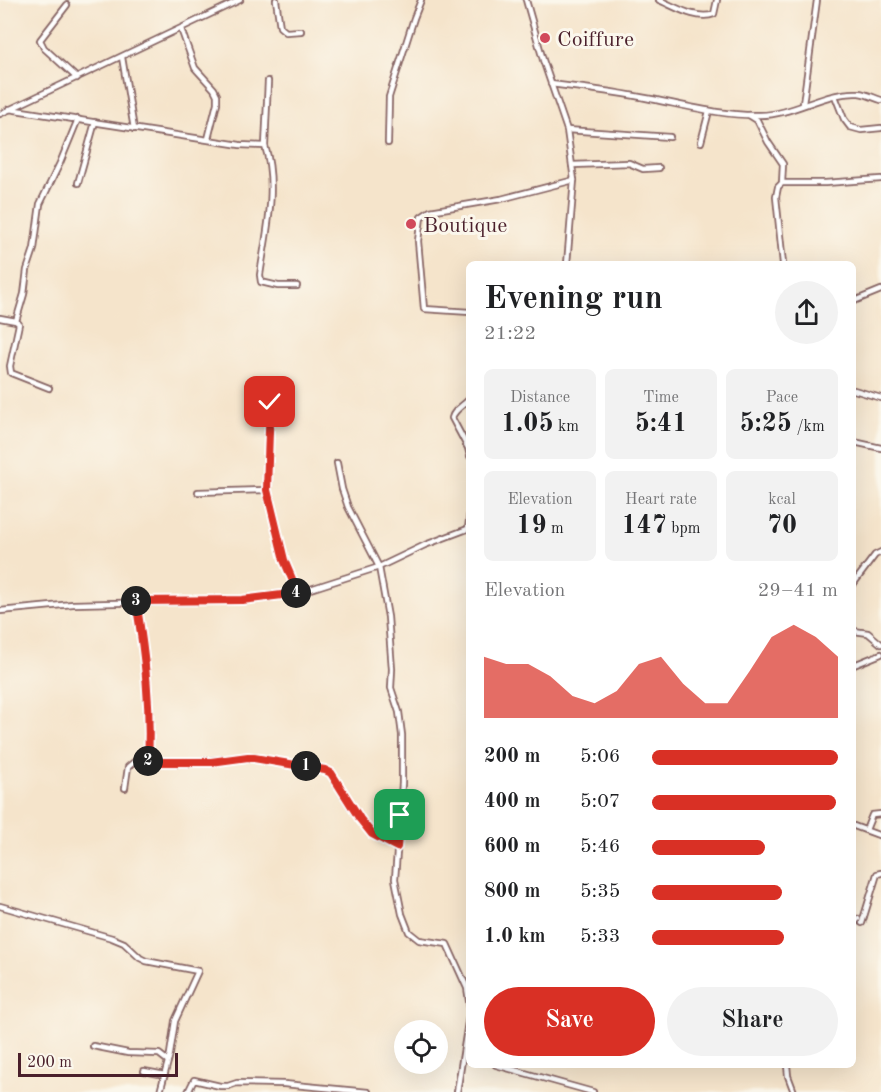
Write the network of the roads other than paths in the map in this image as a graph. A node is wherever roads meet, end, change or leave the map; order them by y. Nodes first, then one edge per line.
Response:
1 (240, 0) edge
2 (276, 0) edge
3 (422, 0) edge
4 (526, 0) edge
5 (659, 0) edge
6 (717, 0) edge
7 (817, 0) edge
8 (67, 5) dead end
9 (181, 29) junction
10 (301, 31) dead end
11 (122, 57) junction
12 (77, 78) junction
13 (268, 81) dead end
14 (551, 84) junction
15 (835, 96) junction
16 (881, 100) edge
17 (803, 104) junction
18 (9, 109) junction
19 (709, 111) junction
20 (0, 114) edge
21 (749, 114) junction
22 (78, 119) junction
23 (95, 122) junction
24 (881, 128) edge
25 (134, 129) junction
26 (567, 130) junction
27 (670, 137) dead end
28 (208, 139) junction
29 (701, 142) dead end
30 (388, 143) dead end
31 (265, 146) junction
32 (572, 165) junction
33 (659, 168) dead end
34 (881, 179) edge
35 (574, 180) junction
36 (78, 183) dead end
37 (782, 183) junction
38 (567, 261) edge
39 (783, 261) edge
40 (297, 286) dead end
41 (878, 291) edge
42 (881, 298) edge
43 (856, 300) edge
44 (466, 312) edge
45 (0, 318) edge
46 (16, 321) junction
47 (49, 388) dead end
48 (856, 391) edge
49 (881, 398) edge
50 (270, 402) dead end
51 (466, 403) edge
52 (856, 442) edge
53 (466, 444) edge
54 (881, 448) edge
55 (337, 463) dead end
56 (267, 490) junction
57 (198, 492) dead end
58 (466, 529) edge
59 (881, 552) edge
60 (379, 567) junction
61 (856, 580) edge
62 (298, 593) junction
63 (136, 601) junction
64 (0, 611) edge
65 (856, 631) edge
66 (881, 644) edge
67 (881, 654) edge
68 (856, 664) edge
69 (148, 762) junction
70 (125, 789) dead end
71 (881, 814) edge
72 (856, 827) edge
73 (866, 830) junction
74 (881, 836) edge
75 (397, 847) junction
76 (881, 873) edge
77 (0, 906) edge
78 (858, 922) edge
79 (466, 986) edge
80 (93, 1046) dead end
81 (466, 1060) edge
82 (168, 1061) junction
83 (506, 1068) edge
84 (787, 1068) edge
85 (144, 1071) dead end
86 (165, 1074) junction
87 (160, 1092) edge
88 (188, 1092) edge
89 (368, 1092) edge
90 (457, 1092) edge
91 (593, 1092) edge
92 (794, 1092) edge

1 - 9 street
2 - 10 street
3 - 30 street
4 - 14 street
5 - 6 street
7 - 17 street
8 - 12 street
9 - 11 street
9 - 28 street
11 - 12 street
11 - 25 street
12 - 18 street
13 - 31 street
14 - 19 street
14 - 26 street
15 - 16 street
15 - 17 street
15 - 24 street
17 - 21 street
18 - 20 street
18 - 22 street
19 - 21 street
19 - 29 street
21 - 37 street
22 - 23 street
22 - 46 street
23 - 25 street
23 - 36 street
25 - 28 street
26 - 27 street
26 - 32 street
28 - 31 street
31 - 40 street
32 - 33 street
32 - 35 street
34 - 37 street
35 - 38 street
35 - 44 street
37 - 39 street
41 - 42 street
41 - 43 street
45 - 46 street
46 - 47 street
48 - 49 street
50 - 56 street
51 - 53 street
52 - 54 street
55 - 60 street
56 - 57 street
56 - 62 street
58 - 60 street
59 - 61 street
60 - 62 street
60 - 75 street
62 - 63 street
63 - 64 street
63 - 69 street
65 - 66 street
67 - 68 street
69 - 70 street
69 - 75 street
71 - 73 street
72 - 73 street
73 - 74 street
75 - 79 street
76 - 78 street
77 - 82 street
80 - 82 street
81 - 90 street
82 - 86 street
83 - 91 street
84 - 92 street
85 - 86 street
86 - 87 street
88 - 89 street

